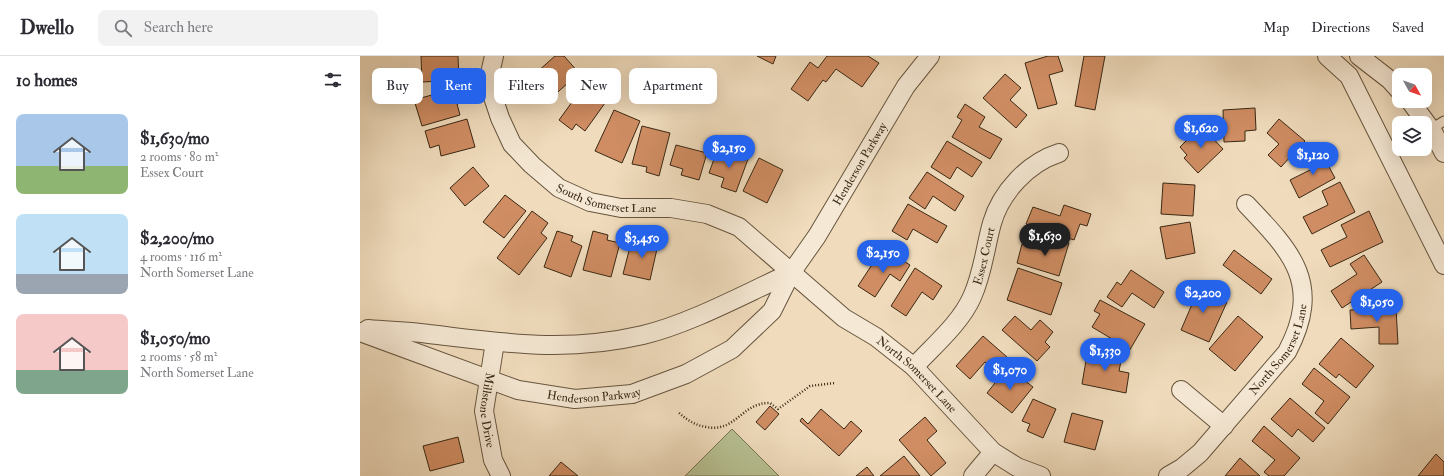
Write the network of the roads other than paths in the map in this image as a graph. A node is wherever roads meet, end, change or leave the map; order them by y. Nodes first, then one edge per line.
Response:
1 (494, 56) edge
2 (930, 56) edge
3 (1327, 56) edge
4 (1359, 56) edge
5 (1392, 82) edge
6 (1418, 108) edge
7 (1437, 125) edge
8 (1059, 153) dead end
9 (1444, 153) edge
10 (1246, 204) dead end
11 (1444, 265) edge
12 (791, 273) junction
13 (360, 329) edge
14 (360, 332) edge
15 (495, 342) junction
16 (914, 367) junction
17 (488, 379) junction
18 (1181, 390) dead end
19 (1224, 426) junction
20 (993, 452) junction
21 (501, 476) edge
22 (973, 476) edge
23 (1041, 476) edge
24 (1168, 476) edge

1 - 12 street, South Somerset Lane
2 - 12 street, Henderson Parkway
3 - 11 street
4 - 5 street
6 - 7 street
7 - 9 street
8 - 16 street, Essex Court
10 - 19 street, North Somerset Lane
12 - 15 street
12 - 16 street, North Somerset Lane
12 - 17 street, Henderson Parkway
13 - 15 street
14 - 17 street, Henderson Parkway
15 - 17 street, Millstone Drive
16 - 20 street, North Somerset Lane
17 - 21 street, Millstone Drive
18 - 19 street
19 - 24 street, North Somerset Lane
20 - 22 street
20 - 23 street, North Somerset Lane

